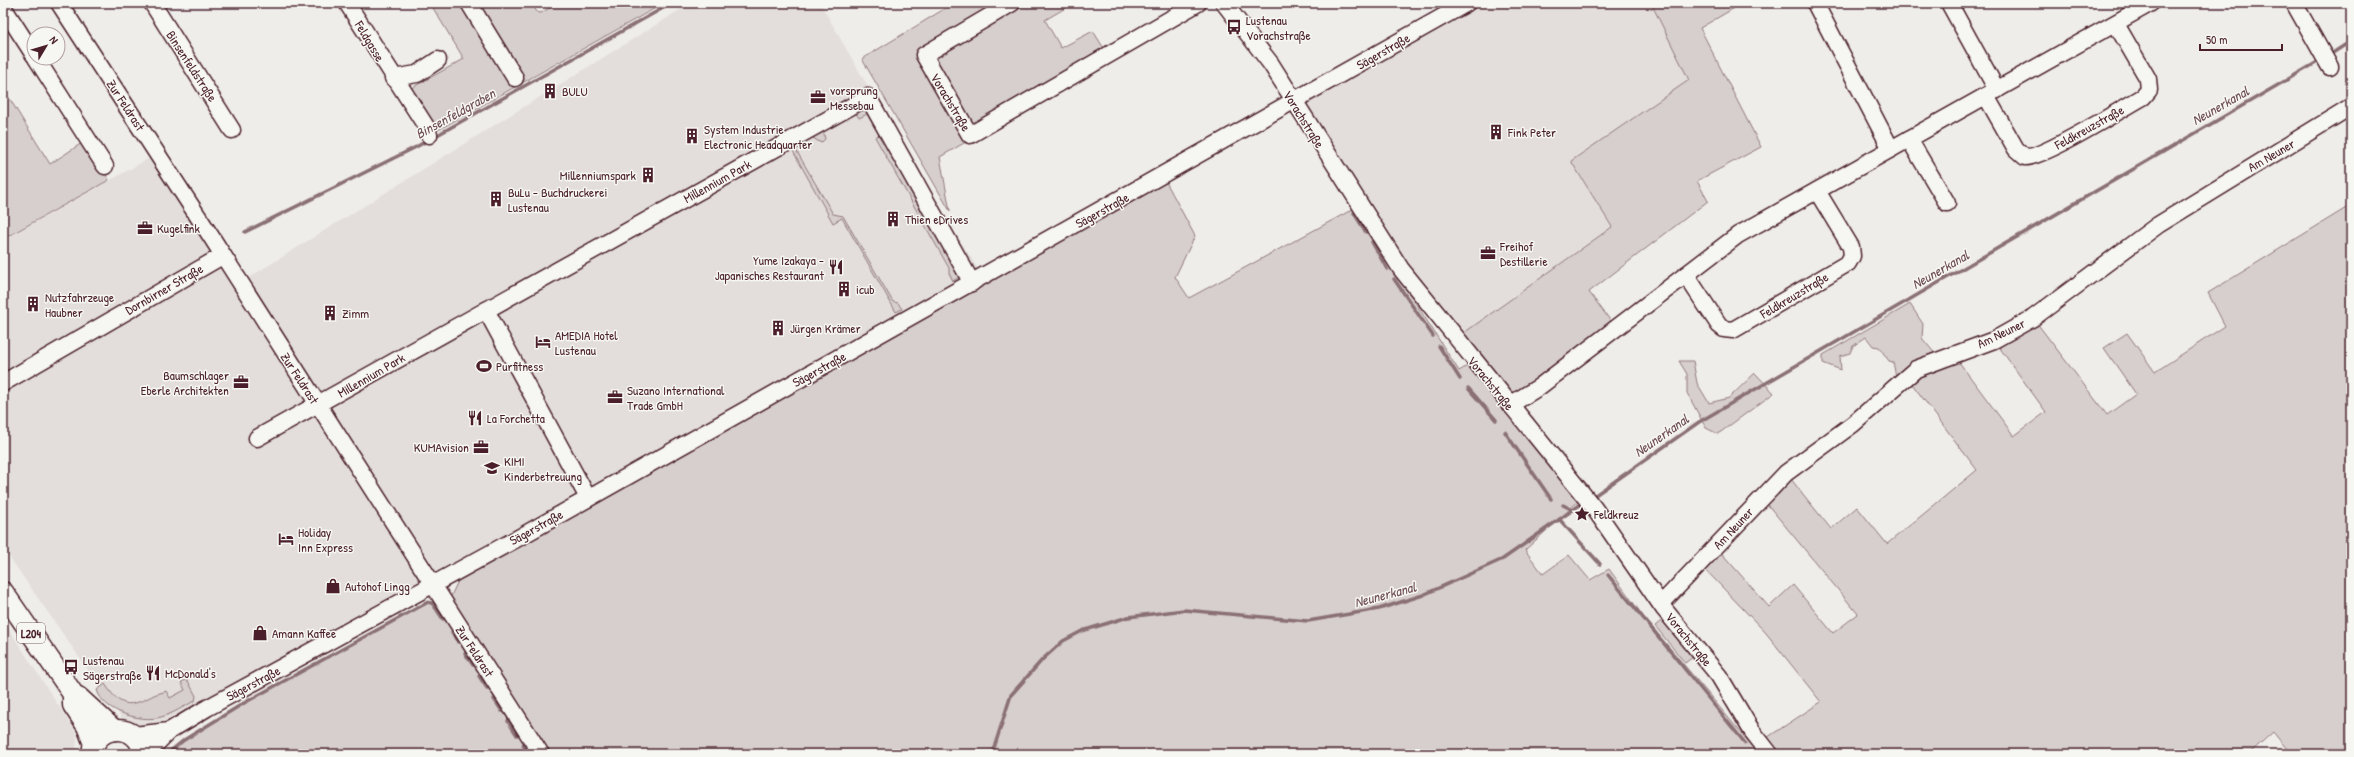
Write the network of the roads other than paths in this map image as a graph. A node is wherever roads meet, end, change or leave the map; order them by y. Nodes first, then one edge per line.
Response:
1 (58, 3) edge
2 (152, 3) edge
3 (347, 3) edge
4 (469, 3) edge
5 (1012, 3) edge
6 (1198, 3) edge
7 (1224, 3) edge
8 (1467, 3) edge
9 (1816, 3) edge
10 (1949, 3) edge
11 (2152, 3) edge
12 (2294, 3) edge
13 (3, 7) edge
14 (2116, 24) junction
15 (26, 43) edge
16 (438, 60) dead end
17 (41, 66) edge
18 (2330, 67) dead end
19 (393, 78) junction
20 (515, 78) dead end
21 (1992, 93) junction
22 (1294, 101) junction
23 (2350, 108) edge
24 (232, 130) dead end
25 (429, 135) dead end
26 (1909, 139) junction
27 (1891, 149) junction
28 (106, 166) dead end
29 (1817, 191) junction
30 (1947, 203) dead end
31 (222, 256) junction
32 (1686, 274) junction
33 (972, 283) junction
34 (486, 310) junction
35 (3, 383) edge
36 (318, 405) junction
37 (1510, 405) junction
38 (257, 438) dead end
39 (588, 498) junction
40 (433, 584) junction
41 (3, 592) edge
42 (1661, 604) junction
43 (73, 694) junction
44 (114, 730) junction
45 (169, 731) junction
46 (134, 735) junction
47 (93, 749) edge
48 (144, 754) edge
49 (541, 754) edge
50 (1770, 754) edge

1 - 31 street, Zur Feldrast
2 - 24 street, Binsenfeldstraße
3 - 19 street, Feldgasse
4 - 20 street
5 - 6 street, Vorachstraße
7 - 22 street, Vorachstraße
8 - 22 street, Sägerstraße
9 - 27 street
10 - 21 street, Feldkreuzstraße
11 - 14 street
12 - 18 street
13 - 15 street
14 - 21 street
14 - 21 street, Feldkreuzstraße
16 - 19 street
17 - 28 street
19 - 25 street, Feldgasse
21 - 26 street
22 - 33 street, Sägerstraße
22 - 37 street, Vorachstraße
23 - 42 street, Am Neuner
26 - 27 street
26 - 30 street
27 - 29 street
29 - 32 street
29 - 32 street, Feldkreuzstraße
31 - 35 street, Dornbirner Straße
31 - 36 street, Zur Feldrast
32 - 37 street
33 - 34 street, Millennium Park
33 - 39 street, Sägerstraße
34 - 36 street, Millennium Park
34 - 39 street
36 - 38 street, Millennium Park
36 - 40 street, Zur Feldrast
37 - 42 street, Vorachstraße
39 - 40 street, Sägerstraße
40 - 45 street, Sägerstraße
40 - 49 street, Zur Feldrast
41 - 43 main road, L204
42 - 50 street, Vorachstraße
43 - 44 main road, L204
43 - 47 main road, L204
44 - 46 main road, L204
44 - 47 main road, L204
45 - 46 street, Sägerstraße
45 - 48 street, Sägerstraße
46 - 48 main road

